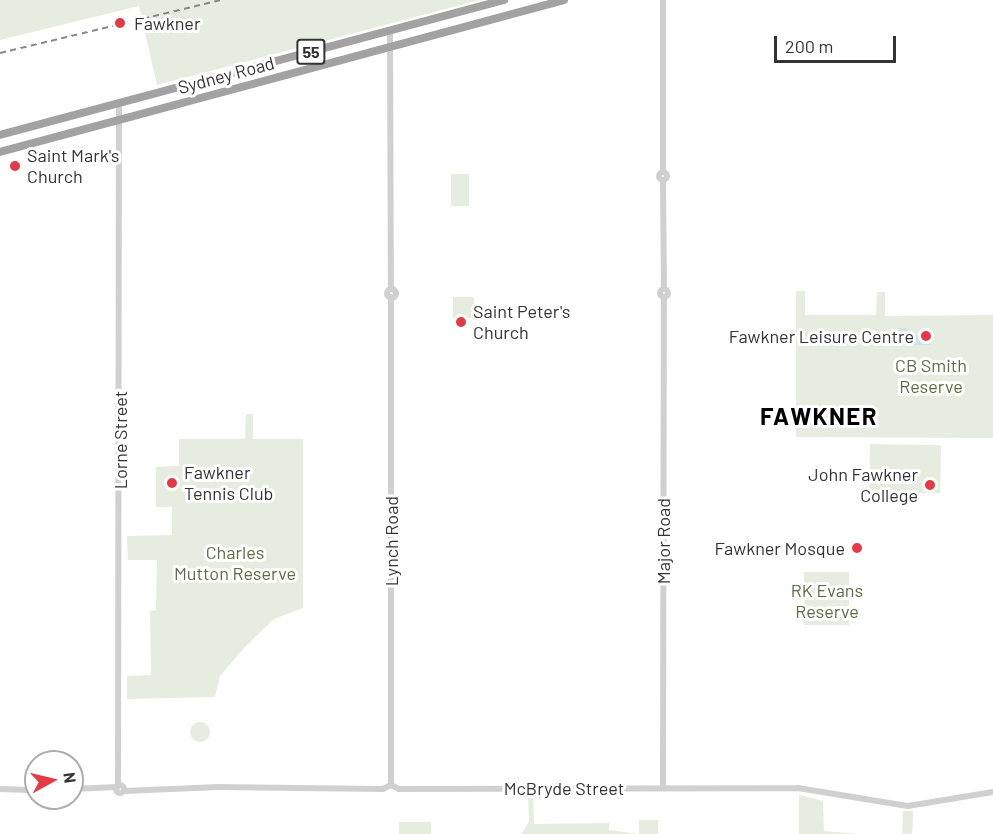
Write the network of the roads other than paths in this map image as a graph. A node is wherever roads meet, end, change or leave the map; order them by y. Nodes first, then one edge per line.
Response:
1 (504, 0) edge
2 (564, 0) edge
3 (663, 0) edge
4 (390, 31) junction
5 (391, 48) junction
6 (119, 104) junction
7 (120, 120) junction
8 (0, 135) edge
9 (0, 152) edge
10 (391, 785) junction
11 (663, 785) junction
12 (121, 788) junction
13 (84, 789) edge
14 (2, 790) edge
15 (24, 790) edge
16 (993, 792) edge

1 - 4 highway, Sydney Road / 55
2 - 5 highway, Sydney Road / 55
3 - 11 street, Major Road
4 - 5 street
4 - 6 highway, Sydney Road / 55
5 - 7 highway, Sydney Road / 55
5 - 10 street, Lynch Road
6 - 7 street, Lorne Street
6 - 8 highway, Sydney Road / 55
7 - 9 highway, Sydney Road / 55
7 - 12 street, Lorne Street
10 - 11 street, McBryde Street
10 - 12 street, McBryde Street
11 - 16 street, McBryde Street
12 - 13 street, McBryde Street
14 - 15 street

